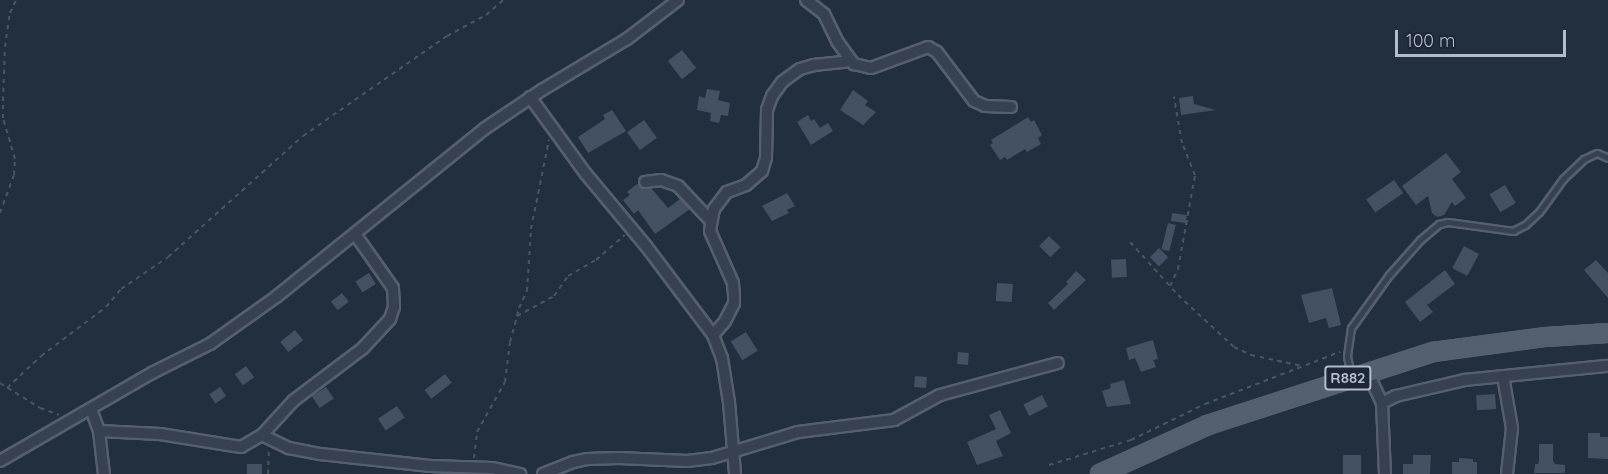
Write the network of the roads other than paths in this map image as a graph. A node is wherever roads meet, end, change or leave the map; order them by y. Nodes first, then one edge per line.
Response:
1 (678, 0) edge
2 (806, 0) edge
3 (850, 61) junction
4 (530, 98) junction
5 (1011, 107) dead end
6 (1608, 158) edge
7 (645, 182) dead end
8 (710, 220) junction
9 (355, 234) junction
10 (1608, 333) edge
11 (713, 335) junction
12 (1058, 363) dead end
13 (1608, 366) edge
14 (1359, 374) junction
15 (1503, 376) junction
16 (1382, 403) junction
17 (92, 409) junction
18 (99, 431) junction
19 (265, 436) junction
20 (731, 452) junction
21 (0, 461) edge
22 (104, 474) edge
23 (520, 474) edge
24 (543, 474) edge
25 (735, 474) edge
26 (1101, 474) edge
27 (1385, 474) edge
28 (1508, 474) edge

1 - 4 street
2 - 3 street
3 - 5 street
3 - 8 street
4 - 9 street
4 - 11 street
6 - 14 lane
7 - 8 street
8 - 11 street
9 - 17 street
9 - 19 street
10 - 14 main road, R882
11 - 20 street
12 - 20 street
13 - 15 street
14 - 16 street
14 - 26 main road, R882
15 - 16 street
15 - 28 street
16 - 27 street
17 - 18 street
17 - 21 street
18 - 19 street
18 - 22 street
19 - 23 street
20 - 24 street
20 - 25 street

